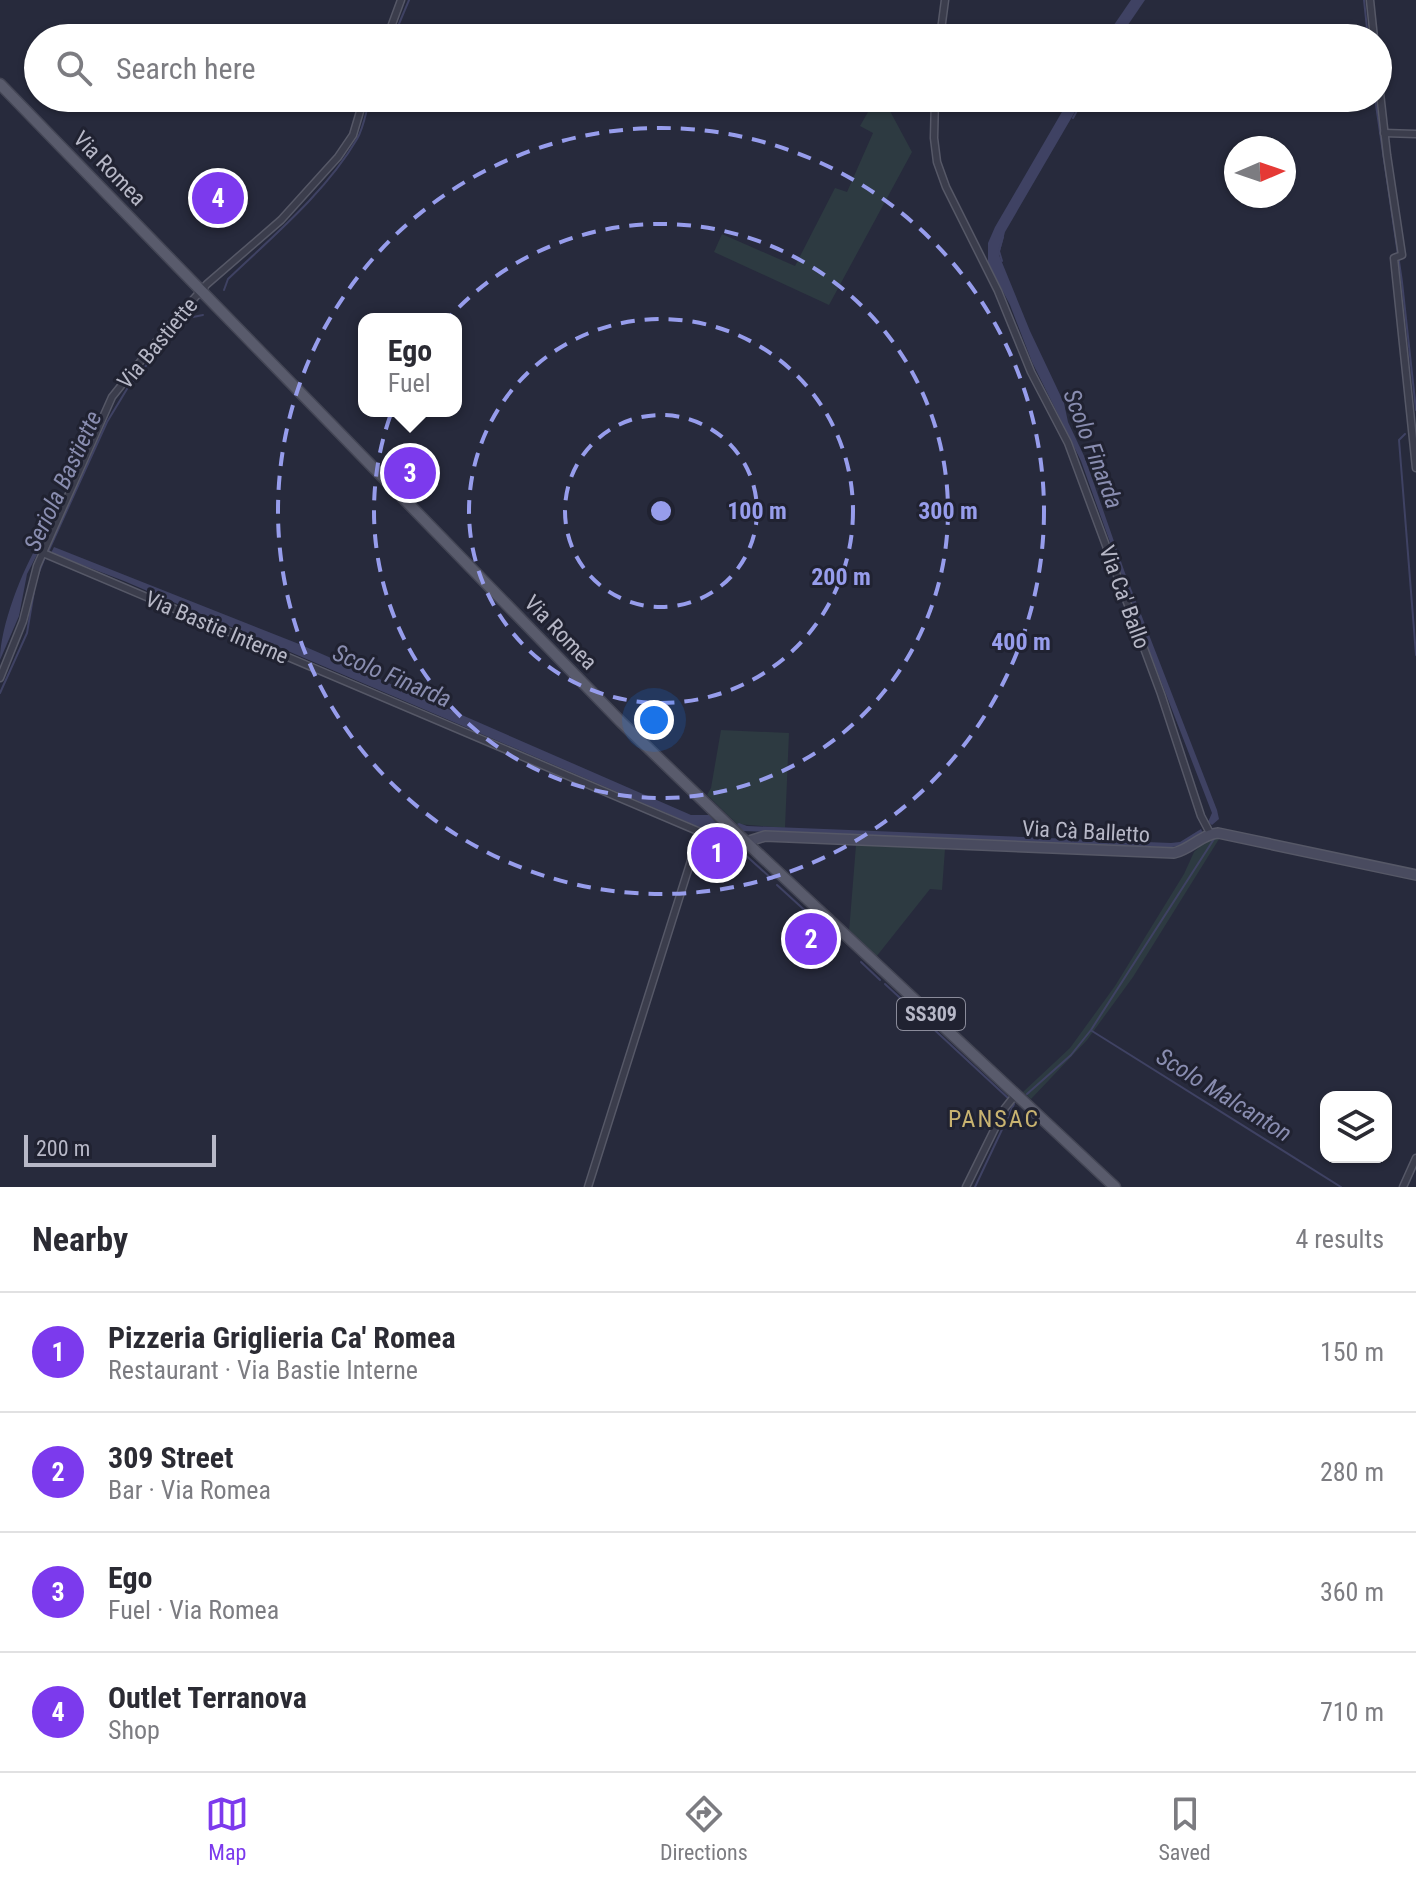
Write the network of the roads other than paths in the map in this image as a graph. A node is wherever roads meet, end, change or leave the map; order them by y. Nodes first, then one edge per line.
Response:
1 (401, 0) edge
2 (945, 0) edge
3 (1370, 0) edge
4 (392, 24) edge
5 (942, 24) edge
6 (1373, 24) edge
7 (0, 84) edge
8 (24, 109) edge
9 (27, 112) edge
10 (360, 112) edge
11 (935, 112) edge
12 (1382, 112) edge
13 (1384, 133) junction
14 (1416, 134) edge
15 (202, 291) junction
16 (1416, 468) edge
17 (46, 554) junction
18 (0, 678) edge
19 (700, 832) junction
20 (735, 832) junction
21 (1210, 833) junction
22 (746, 842) junction
23 (1416, 875) edge
24 (1016, 1094) junction
25 (1416, 1158) edge
26 (588, 1187) edge
27 (966, 1187) edge
28 (1115, 1187) edge
29 (1403, 1187) edge

1 - 4 street
2 - 5 street
3 - 6 street
7 - 8 main road, Via Romea / SS309
9 - 15 main road, Via Romea / SS309
10 - 15 street, Via Bastiette
11 - 21 street, Via Ca' Ballo
12 - 13 street
13 - 14 street
13 - 16 street
15 - 17 street, Via Bastiette
15 - 20 main road, Via Romea / SS309
17 - 18 street, Via Bastiette
17 - 19 street, Via Bastie Interne
19 - 20 street, Via Bastie Interne
19 - 26 street
20 - 22 main road, Via Romea / SS309
21 - 22 street, Via Cà Balletto
21 - 23 street
22 - 24 main road, Via Romea / SS309
24 - 27 street
24 - 28 main road, Via Romea / SS309
25 - 29 street

